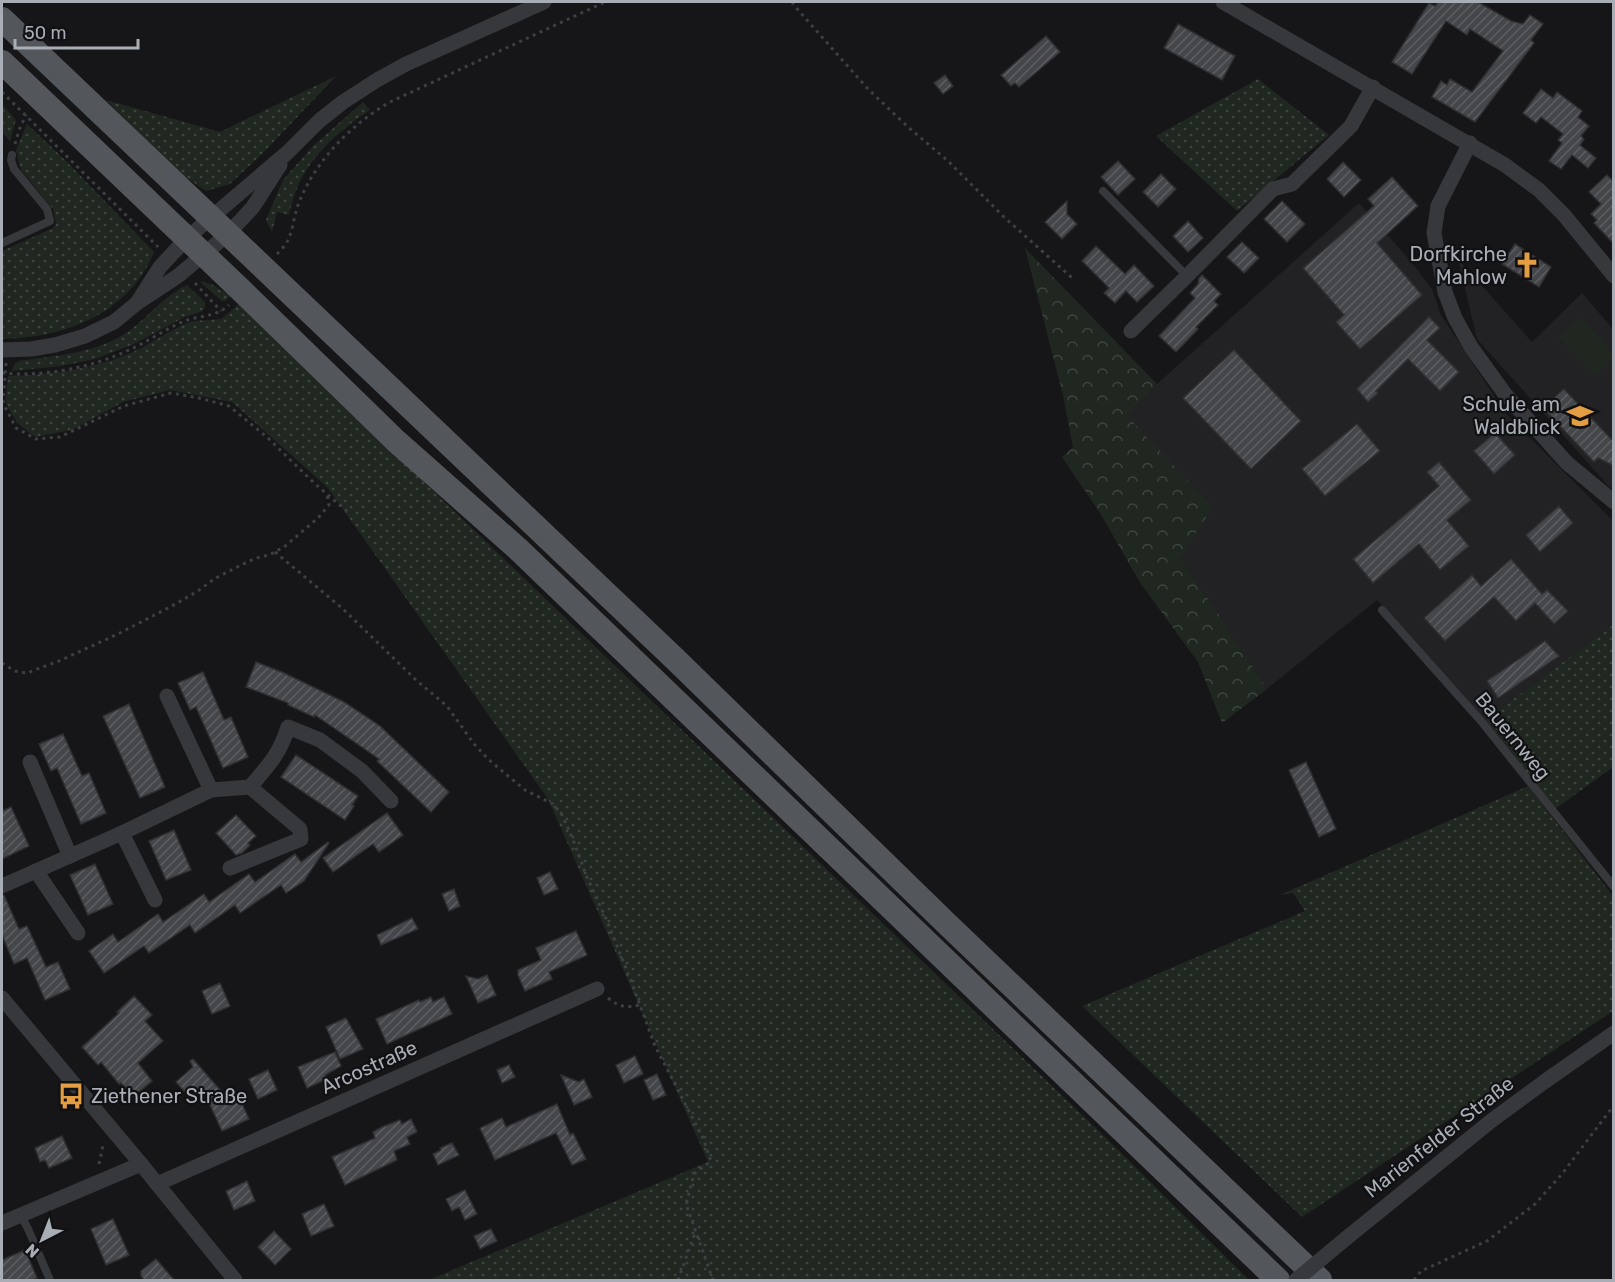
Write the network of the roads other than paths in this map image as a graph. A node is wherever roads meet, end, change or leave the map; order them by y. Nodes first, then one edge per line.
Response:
1 (544, 2) edge
2 (1223, 2) edge
3 (2, 19) edge
4 (2, 62) edge
5 (1373, 87) junction
6 (1470, 143) junction
7 (288, 152) junction
8 (12, 155) road end
9 (1103, 191) dead end
10 (210, 217) junction
11 (228, 234) junction
12 (187, 238) junction
13 (2, 243) edge
14 (204, 255) junction
15 (1187, 276) junction
16 (1614, 276) edge
17 (137, 303) junction
18 (1131, 331) dead end
19 (2, 350) edge
20 (1614, 502) edge
21 (1382, 609) dead end
22 (167, 696) dead end
23 (30, 762) dead end
24 (250, 787) junction
25 (211, 790) junction
26 (391, 801) dead end
27 (122, 833) junction
28 (70, 856) junction
29 (230, 868) dead end
30 (36, 871) junction
31 (2, 886) edge
32 (1614, 887) edge
33 (155, 900) dead end
34 (78, 933) dead end
35 (597, 989) road end
36 (2, 998) edge
37 (1614, 1033) edge
38 (141, 1164) junction
39 (157, 1184) junction
40 (21, 1215) junction
41 (2, 1223) edge
42 (50, 1281) edge
43 (235, 1281) edge
44 (1278, 1281) edge
45 (1296, 1281) edge
46 (1320, 1281) edge

1 - 7 street
2 - 5 street
3 - 10 main road
4 - 12 main road
5 - 6 street
5 - 15 street
6 - 16 street
6 - 20 street
7 - 10 street
7 - 11 street
8 - 13 lane
9 - 15 lane
10 - 11 main road
10 - 12 street
11 - 14 street
11 - 46 main road
12 - 14 main road
12 - 17 street
14 - 17 street
14 - 44 main road
15 - 18 street
17 - 19 street
21 - 32 lane, Bauernweg
22 - 25 street
23 - 28 street
24 - 25 street
24 - 26 street
24 - 29 street
25 - 27 street
27 - 28 street
27 - 33 street
28 - 30 street
30 - 31 street
30 - 34 street
35 - 39 street, Arcostraße
36 - 38 street
37 - 45 street, Marienfelder Straße, bridge
38 - 39 street
38 - 40 street
39 - 43 street
40 - 41 street
40 - 42 lane

